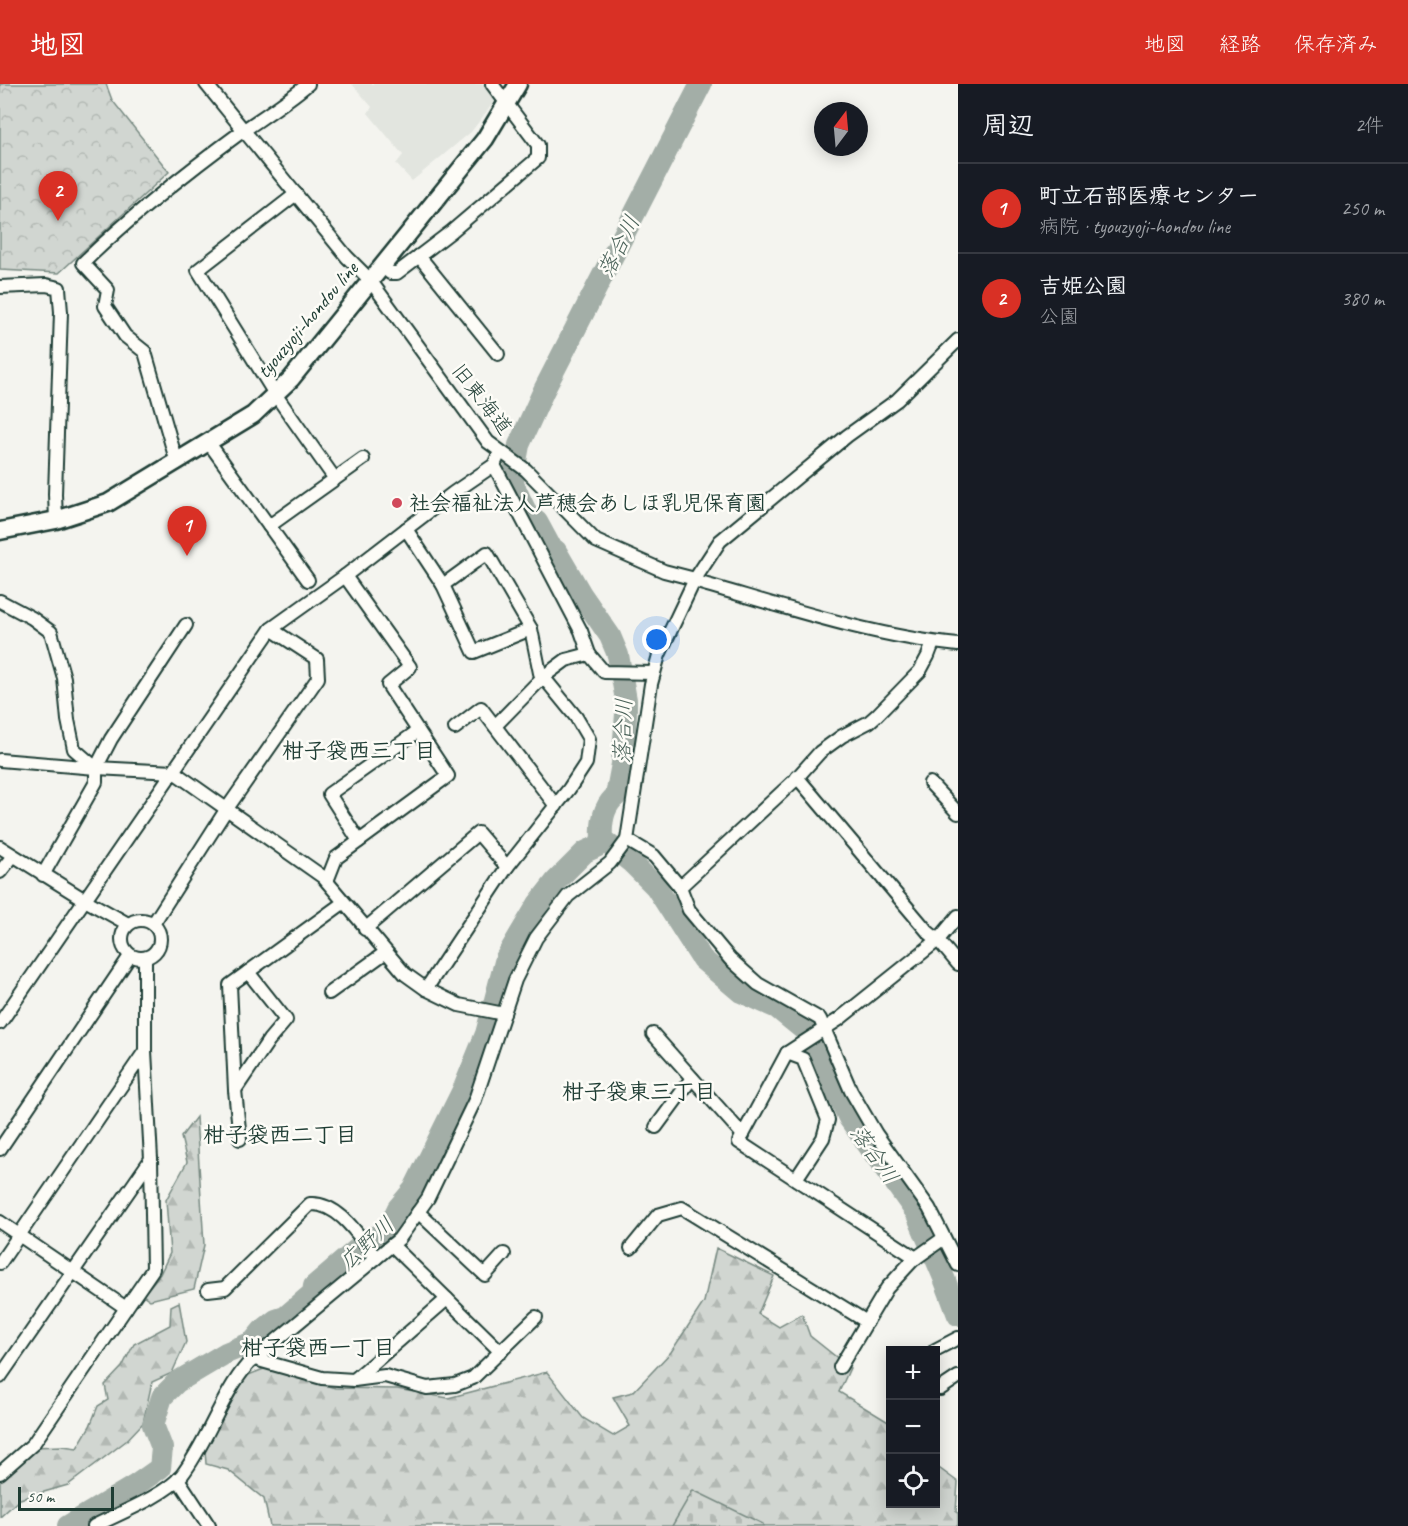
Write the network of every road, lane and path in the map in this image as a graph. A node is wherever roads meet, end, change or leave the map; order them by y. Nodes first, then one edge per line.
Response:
1 (206, 84) edge
2 (308, 84) edge
3 (492, 84) edge
4 (518, 84) edge
5 (508, 104) junction
6 (245, 130) junction
7 (296, 194) junction
8 (419, 256) junction
9 (382, 265) junction
10 (370, 280) junction
11 (0, 287) edge
12 (958, 340) edge
13 (498, 354) dead end
14 (274, 394) junction
15 (209, 443) junction
16 (503, 455) junction
17 (363, 459) dead end
18 (177, 463) junction
19 (494, 465) junction
20 (335, 479) junction
21 (57, 520) junction
22 (269, 526) junction
23 (406, 529) junction
24 (0, 531) edge
25 (345, 576) junction
26 (695, 579) junction
27 (308, 580) dead end
28 (443, 585) junction
29 (0, 601) edge
30 (186, 625) dead end
31 (271, 629) junction
32 (531, 629) junction
33 (933, 643) junction
34 (958, 645) edge
35 (589, 654) junction
36 (654, 673) junction
37 (543, 677) junction
38 (495, 726) junction
39 (455, 728) dead end
40 (418, 731) junction
41 (0, 759) edge
42 (96, 768) junction
43 (174, 772) junction
44 (797, 777) junction
45 (930, 783) dead end
46 (555, 806) junction
47 (226, 810) junction
48 (958, 813) edge
49 (627, 840) junction
50 (359, 841) junction
51 (0, 847) edge
52 (13, 856) junction
53 (507, 867) junction
54 (0, 872) edge
55 (43, 875) junction
56 (327, 881) junction
57 (680, 887) junction
58 (85, 900) junction
59 (343, 903) junction
60 (958, 915) edge
61 (128, 924) junction
62 (153, 924) junction
63 (365, 929) junction
64 (938, 940) junction
65 (386, 952) junction
66 (130, 956) junction
67 (146, 958) junction
68 (958, 964) edge
69 (248, 972) junction
70 (426, 988) junction
71 (329, 993) dead end
72 (504, 1014) junction
73 (0, 1023) edge
74 (824, 1027) junction
75 (653, 1034) dead end
76 (145, 1051) junction
77 (787, 1053) junction
78 (692, 1078) junction
79 (235, 1090) junction
80 (656, 1127) dead end
81 (743, 1135) junction
82 (240, 1139) dead end
83 (0, 1149) edge
84 (151, 1159) junction
85 (796, 1179) junction
86 (418, 1212) junction
87 (0, 1222) edge
88 (20, 1235) junction
89 (944, 1238) junction
90 (392, 1245) junction
91 (631, 1248) dead end
92 (504, 1254) dead end
93 (376, 1258) junction
94 (916, 1258) junction
95 (0, 1263) edge
96 (958, 1265) edge
97 (73, 1273) junction
98 (208, 1290) dead end
99 (447, 1299) junction
100 (126, 1308) junction
101 (536, 1317) dead end
102 (867, 1322) junction
103 (958, 1338) edge
104 (940, 1347) edge
105 (501, 1352) junction
106 (255, 1359) junction
107 (840, 1367) dead end
108 (0, 1377) edge
109 (958, 1377) edge
110 (354, 1380) junction
111 (940, 1389) dead end
112 (0, 1473) edge
113 (178, 1479) junction
114 (94, 1526) edge
115 (209, 1526) edge

1 - 6 street, 旧東海道
2 - 6 street
3 - 5 street
4 - 5 main road, tyouzyoji-hondou line
5 - 8 street
5 - 9 main road, tyouzyoji-hondou line
6 - 7 street, 旧東海道
6 - 18 street
7 - 10 street, 旧東海道
7 - 14 street
8 - 9 street
8 - 13 street
9 - 10 main road, tyouzyoji-hondou line
10 - 14 main road, tyouzyoji-hondou line
10 - 16 street, 旧東海道
11 - 21 street
12 - 26 street
14 - 15 main road, tyouzyoji-hondou line
14 - 20 street
15 - 18 main road, tyouzyoji-hondou line
15 - 22 street
16 - 19 street
16 - 26 street, 旧東海道
17 - 20 street
18 - 21 main road, tyouzyoji-hondou line
19 - 23 street
19 - 35 street
20 - 22 street
21 - 24 main road, tyouzyoji-hondou line
22 - 27 street
23 - 25 street
23 - 28 street
25 - 31 street
25 - 40 street
26 - 33 street, 旧東海道
26 - 36 street
28 - 32 street
28 - 32 street
29 - 42 street
30 - 42 street
31 - 43 street
31 - 47 street
32 - 37 street
33 - 34 street, 旧東海道
33 - 44 street
35 - 36 street
35 - 37 street
36 - 49 street
37 - 38 street
37 - 46 street
38 - 39 street
38 - 46 street
40 - 50 street
40 - 50 street
41 - 42 street
42 - 43 street
42 - 55 street
43 - 47 street
43 - 58 street
44 - 57 street
44 - 64 street
45 - 48 street
46 - 53 street
47 - 56 street
47 - 62 street
49 - 57 street
49 - 72 street
50 - 56 street
51 - 52 street
52 - 54 street
52 - 55 street
53 - 63 street
53 - 70 street
55 - 58 street
56 - 59 street
57 - 74 street
58 - 61 street
58 - 73 street
59 - 63 street
59 - 69 street
60 - 64 street
61 - 62 street
61 - 66 street
62 - 67 street
63 - 65 street
64 - 68 street
64 - 74 street
65 - 70 street
65 - 71 street
66 - 67 street
66 - 83 street
67 - 76 street
69 - 79 street
69 - 79 street
70 - 72 street
72 - 86 street
74 - 77 street
74 - 89 street
75 - 78 street
76 - 84 street
76 - 88 street
77 - 81 street
77 - 85 street
78 - 80 street
78 - 81 street
79 - 82 street
81 - 85 street
84 - 97 street
84 - 100 street
85 - 94 street
86 - 90 street
86 - 92 street
87 - 88 street
88 - 95 street
88 - 97 street
89 - 94 street
89 - 96 street
90 - 93 street
90 - 99 street
91 - 102 street
93 - 98 street
93 - 106 street
94 - 102 street
97 - 100 street
97 - 108 street
99 - 105 street
99 - 110 street
100 - 112 street
101 - 105 street
102 - 107 street
103 - 104 street
105 - 110 street
106 - 110 street
106 - 113 street
109 - 111 street
113 - 114 street
113 - 115 street

